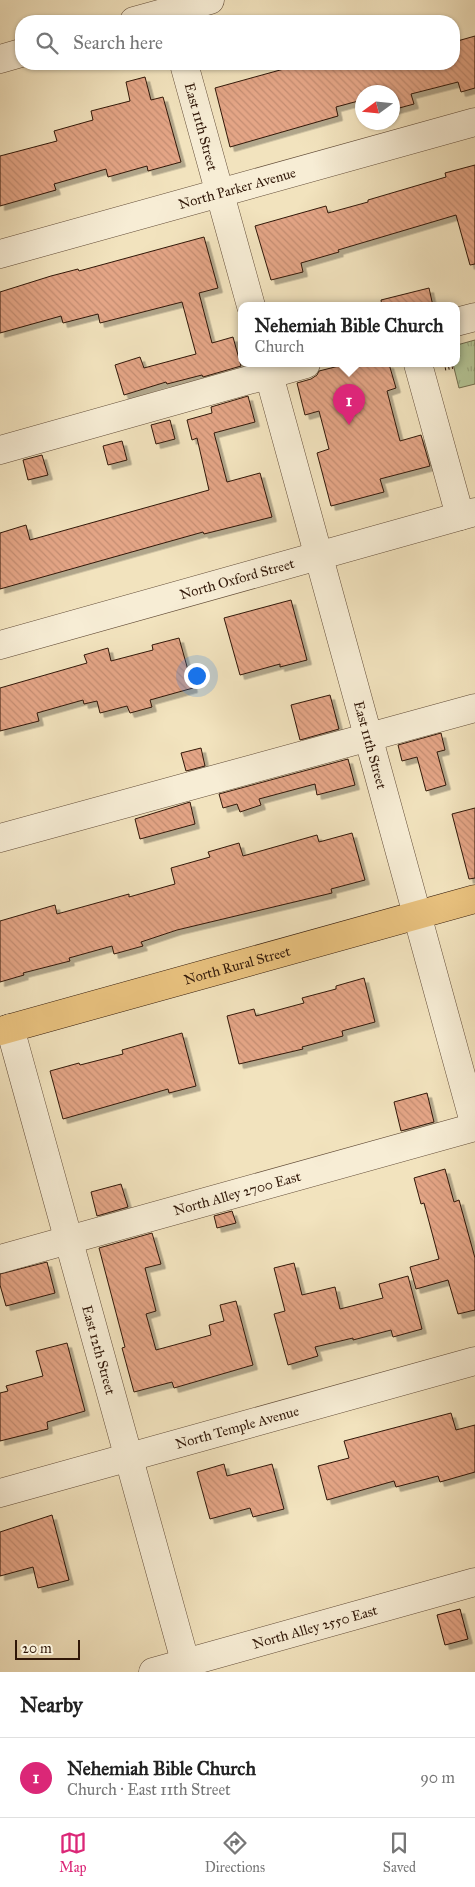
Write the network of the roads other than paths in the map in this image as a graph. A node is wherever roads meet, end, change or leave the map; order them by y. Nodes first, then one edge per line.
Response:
1 (210, 0) edge
2 (170, 11) edge
3 (156, 15) edge
4 (15, 55) edge
5 (0, 59) edge
6 (186, 70) edge
7 (475, 122) edge
8 (220, 193) junction
9 (0, 254) edge
10 (250, 302) edge
11 (475, 317) edge
12 (460, 321) edge
13 (283, 367) edge
14 (419, 367) edge
15 (268, 369) edge
16 (0, 450) edge
17 (467, 514) edge
18 (318, 556) junction
19 (0, 645) edge
20 (475, 708) edge
21 (368, 737) junction
22 (0, 838) edge
23 (475, 900) edge
24 (418, 916) junction
25 (5, 1030) edge
26 (475, 1127) edge
27 (68, 1239) junction
28 (0, 1258) edge
29 (475, 1361) edge
30 (129, 1457) junction
31 (0, 1493) edge
32 (475, 1582) edge
33 (186, 1667) edge
34 (154, 1672) edge

1 - 2 street
2 - 3 street
4 - 5 street
6 - 8 street, East 11th Street
7 - 8 street, North Parker Avenue
8 - 9 street, North Parker Avenue
8 - 10 street, East 11th Street
11 - 12 street
13 - 15 street
14 - 17 street
15 - 16 street
15 - 18 street, East 11th Street
17 - 18 street, North Oxford Street
18 - 19 street, North Oxford Street
18 - 21 street, East 11th Street
20 - 21 street
21 - 22 street
21 - 24 street, East 11th Street
23 - 24 main road, North Rural Street
24 - 25 main road, North Rural Street
24 - 26 street, East 11th Street
25 - 27 street, East 12th Street
26 - 27 street, North Alley 2700 East
27 - 28 street, North Alley 2700 East
27 - 30 street, East 12th Street
29 - 30 street, North Temple Avenue
30 - 31 street, North Temple Avenue
30 - 33 street, East 12th Street
32 - 33 street, North Alley 2550 East
33 - 34 street, North Alley 2550 East

